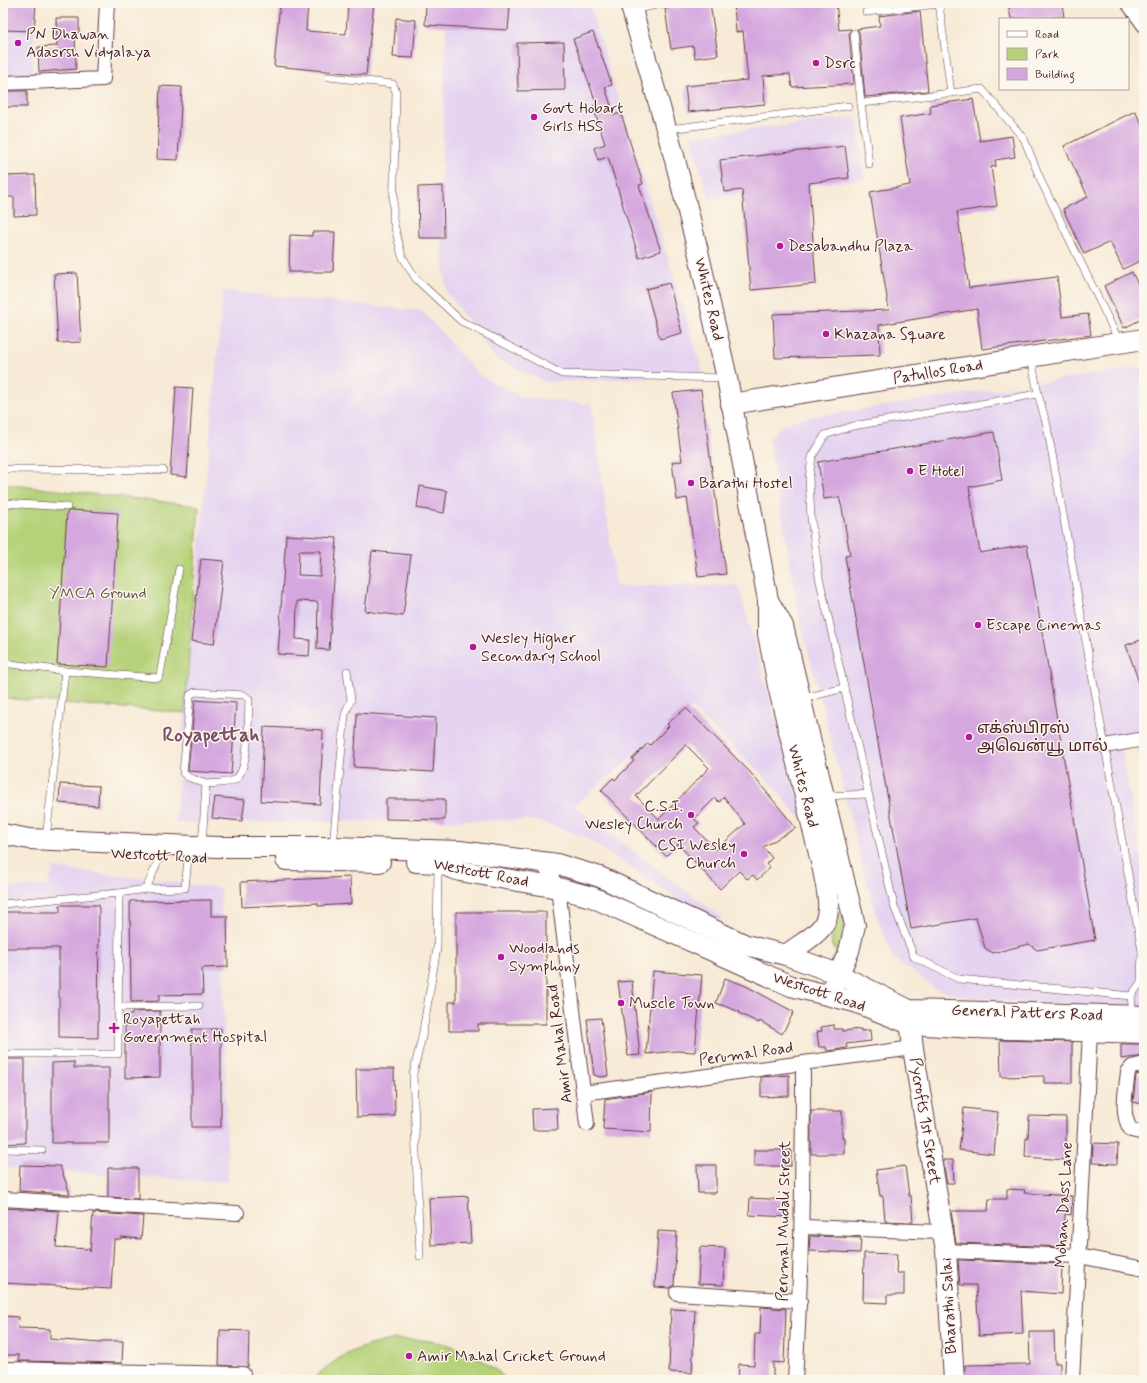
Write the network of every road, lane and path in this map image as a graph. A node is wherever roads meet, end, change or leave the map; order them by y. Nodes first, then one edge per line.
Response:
1 (107, 3) edge
2 (666, 3) edge
3 (1128, 3) edge
4 (631, 6) edge
5 (866, 12) dead end
6 (1144, 25) edge
7 (854, 33) dead end
8 (329, 78) dead end
9 (3, 82) edge
10 (951, 93) junction
11 (861, 103) junction
12 (848, 106) dead end
13 (666, 130) junction
14 (869, 164) dead end
15 (1144, 339) edge
16 (1120, 343) junction
17 (1031, 357) junction
18 (727, 378) junction
19 (1038, 394) junction
20 (731, 404) junction
21 (3, 469) edge
22 (163, 470) dead end
23 (3, 503) edge
24 (67, 507) dead end
25 (179, 569) dead end
26 (768, 600) junction
27 (3, 663) edge
28 (65, 671) junction
29 (347, 671) dead end
30 (844, 688) junction
31 (801, 699) junction
32 (1144, 739) edge
33 (1105, 746) junction
34 (206, 784) junction
35 (867, 794) junction
36 (825, 796) junction
37 (3, 834) edge
38 (45, 840) junction
39 (3, 843) edge
40 (333, 846) junction
41 (195, 853) junction
42 (159, 859) junction
43 (438, 862) junction
44 (542, 862) junction
45 (558, 888) junction
46 (146, 889) junction
47 (119, 894) junction
48 (3, 904) edge
49 (786, 955) junction
50 (838, 974) junction
51 (830, 996) junction
52 (1131, 996) junction
53 (199, 1006) dead end
54 (118, 1007) junction
55 (1138, 1016) edge
56 (910, 1017) junction
57 (1090, 1032) junction
58 (1144, 1033) edge
59 (913, 1048) junction
60 (3, 1054) edge
61 (803, 1063) junction
62 (1144, 1064) edge
63 (583, 1093) junction
64 (587, 1124) dead end
65 (1144, 1133) edge
66 (3, 1149) edge
67 (42, 1150) dead end
68 (3, 1199) edge
69 (237, 1213) dead end
70 (803, 1227) junction
71 (942, 1232) junction
72 (946, 1251) junction
73 (420, 1256) dead end
74 (1079, 1256) junction
75 (1144, 1269) edge
76 (677, 1293) dead end
77 (800, 1301) junction
78 (3, 1369) edge
79 (243, 1374) dead end
80 (44, 1375) edge
81 (795, 1380) edge
82 (954, 1380) edge
83 (1072, 1380) edge

1 - 9 street
2 - 4 lane
3 - 6 street
4 - 13 main road, Whites Road
5 - 10 lane
7 - 11 lane
8 - 18 lane
10 - 11 lane
10 - 16 lane
11 - 14 lane
12 - 13 lane
13 - 18 main road, Whites Road
15 - 16 main road, Patullos Road
16 - 17 main road, Patullos Road
17 - 19 lane
17 - 20 main road, Patullos Road
18 - 20 main road, Whites Road
19 - 30 lane
19 - 33 lane
20 - 26 main road, Whites Road
21 - 22 lane
23 - 24 lane
25 - 28 lane
26 - 31 main road, Whites Road
26 - 49 main road, Whites Road
27 - 28 lane
28 - 38 lane
29 - 40 lane
30 - 31 lane
30 - 35 lane
31 - 36 main road, Whites Road
32 - 33 street
33 - 52 lane
34 - 34 lane
34 - 41 lane
35 - 36 lane
35 - 52 lane
36 - 50 main road, Whites Road
37 - 38 main road, Westcott Road
38 - 41 main road, Westcott Road
39 - 42 main road, Westcott Road
40 - 41 main road, Westcott Road
40 - 44 main road, Westcott Road
41 - 42 main road, Westcott Road
41 - 43 main road, Westcott Road
41 - 46 lane
42 - 46 lane
43 - 45 main road, Westcott Road
43 - 73 lane
44 - 45 street
44 - 49 main road, Westcott Road
45 - 51 main road, Westcott Road
45 - 63 street, Amir Mahal Road
46 - 47 lane
47 - 48 lane
47 - 54 lane
49 - 50 main road, Westcott Road
50 - 51 main road
50 - 56 main road, Westcott Road
51 - 56 main road, Westcott Road
52 - 55 lane
53 - 54 lane
54 - 60 lane
55 - 56 main road, General Patters Road
56 - 57 main road, General Patters Road
56 - 59 main road, Pycrofts 1st Street
57 - 58 main road, General Patters Road
57 - 74 street, Mohan Dass Lane
59 - 61 street, Perumal Road
59 - 71 main road, Pycrofts 1st Street
61 - 63 street, Perumal Road
61 - 70 street, Perumal Mudali Street
62 - 65 street
63 - 64 street, Amir Mahal Road
66 - 67 lane
68 - 69 street
70 - 71 street
70 - 77 street, Perumal Mudali Street
71 - 72 main road, Bharathi Salai
72 - 74 street
72 - 82 main road, Bharathi Salai
74 - 75 street
74 - 83 street, Mohan Dass Lane
76 - 77 street
77 - 81 street, Perumal Mudali Street
78 - 80 street
79 - 80 street

